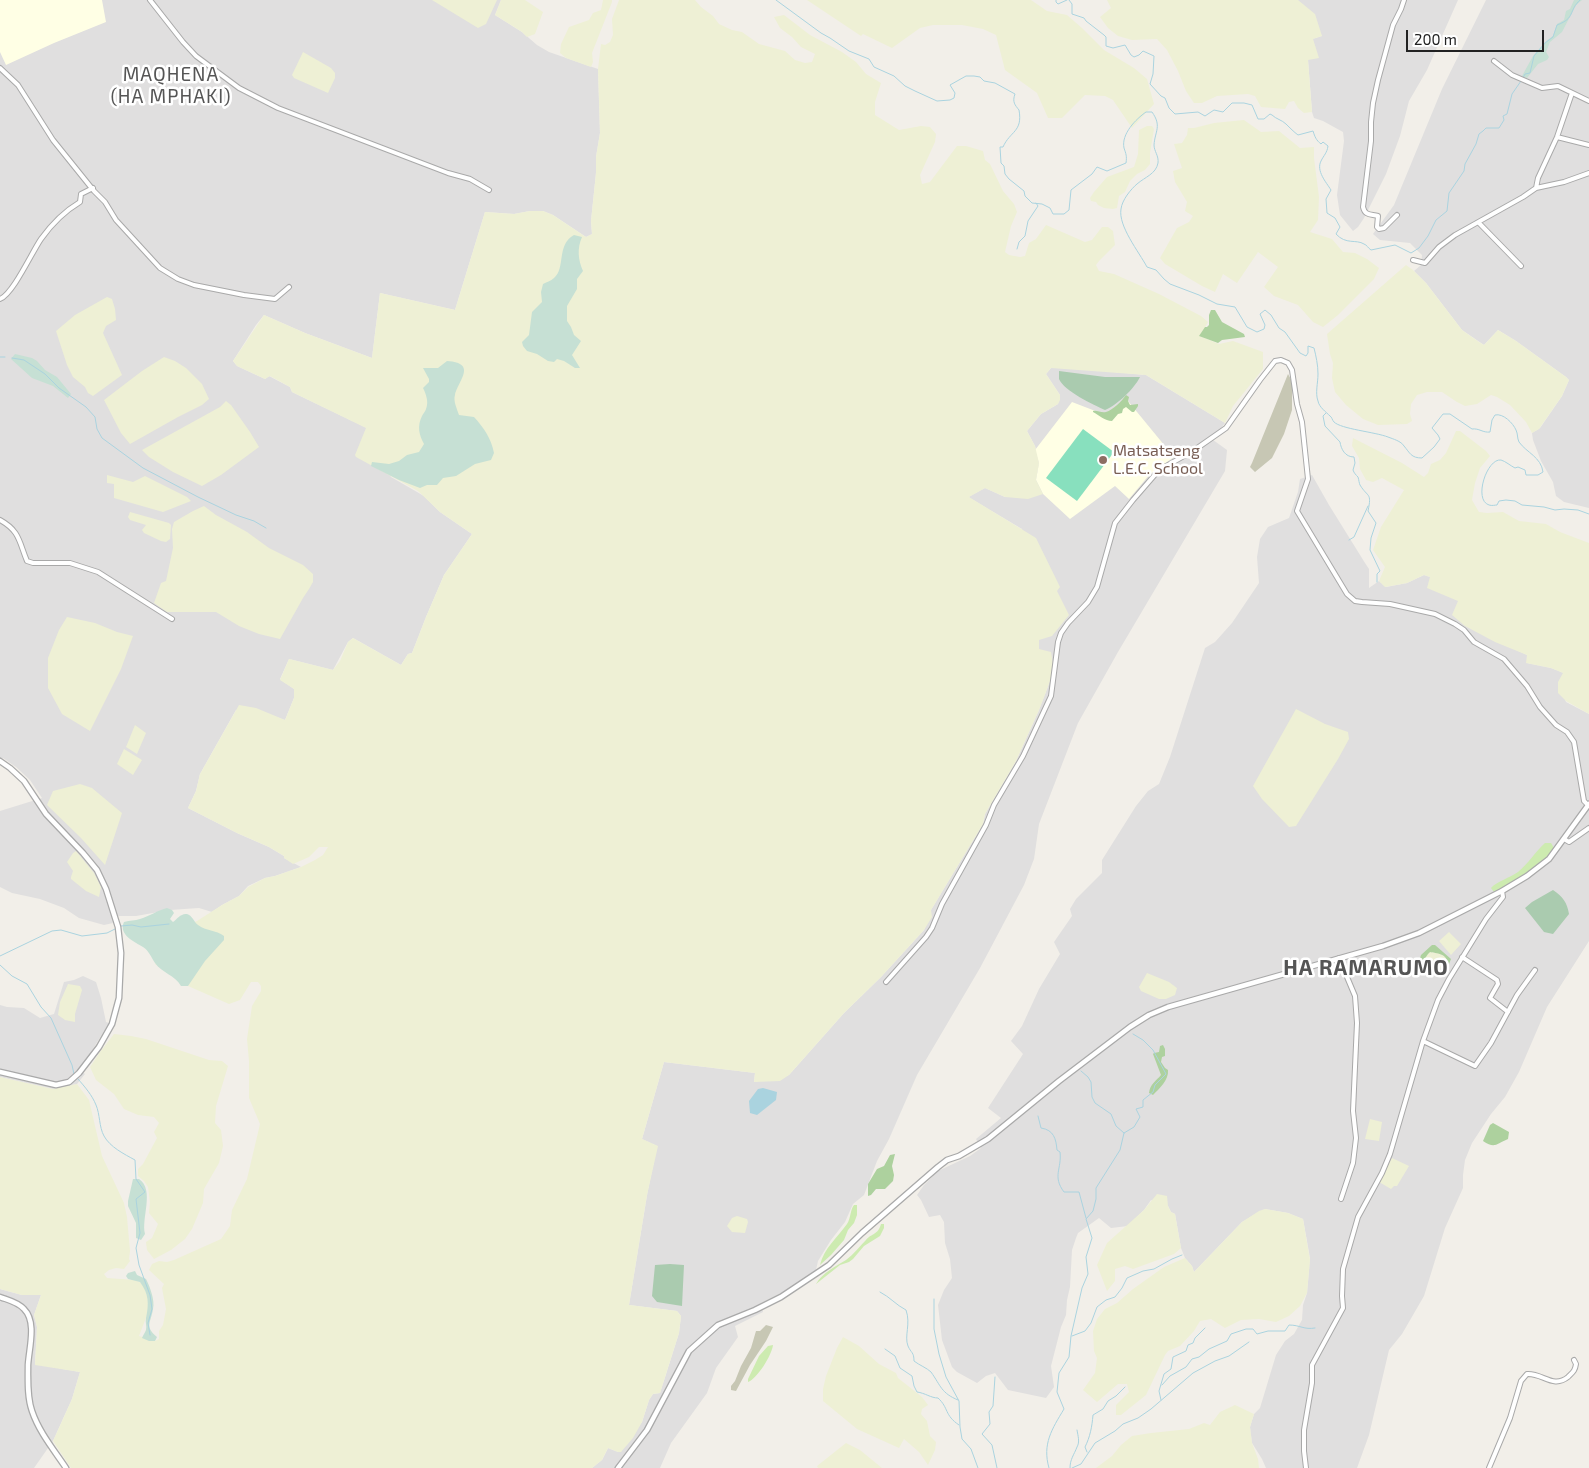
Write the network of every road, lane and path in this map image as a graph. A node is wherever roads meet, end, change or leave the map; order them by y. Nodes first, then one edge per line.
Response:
1 (150, 0) edge
2 (1404, 0) edge
3 (1494, 61) dead end
4 (0, 68) edge
5 (1572, 93) junction
6 (1589, 101) edge
7 (1557, 137) junction
8 (1589, 145) edge
9 (1589, 173) edge
10 (93, 188) junction
11 (1536, 188) junction
12 (489, 190) dead end
13 (1397, 214) dead end
14 (1479, 223) junction
15 (1413, 260) dead end
16 (1521, 266) dead end
17 (289, 286) dead end
18 (0, 299) edge
19 (0, 520) edge
20 (172, 619) dead end
21 (0, 761) edge
22 (1589, 805) edge
23 (1589, 828) edge
24 (1564, 839) junction
25 (1502, 891) junction
26 (1462, 957) junction
27 (1339, 958) junction
28 (1535, 970) dead end
29 (886, 982) dead end
30 (1508, 1012) junction
31 (1423, 1041) junction
32 (0, 1072) edge
33 (1341, 1198) dead end
34 (0, 1297) edge
35 (1574, 1360) dead end
36 (66, 1468) edge
37 (618, 1468) edge
38 (1306, 1468) edge
39 (1489, 1468) edge

1 - 12 street
2 - 13 street
3 - 5 street
4 - 10 street
5 - 6 street
5 - 7 street
7 - 8 street
7 - 11 street
9 - 11 street
10 - 17 street
10 - 18 street
11 - 14 street
14 - 15 street
14 - 16 street
19 - 20 street
21 - 32 street
22 - 24 street
22 - 29 street
23 - 24 street
24 - 25 street
25 - 26 street
25 - 27 street
26 - 30 street
26 - 31 street
27 - 33 street
27 - 37 street
28 - 30 street
30 - 31 street
31 - 38 street
34 - 36 street
35 - 39 street

